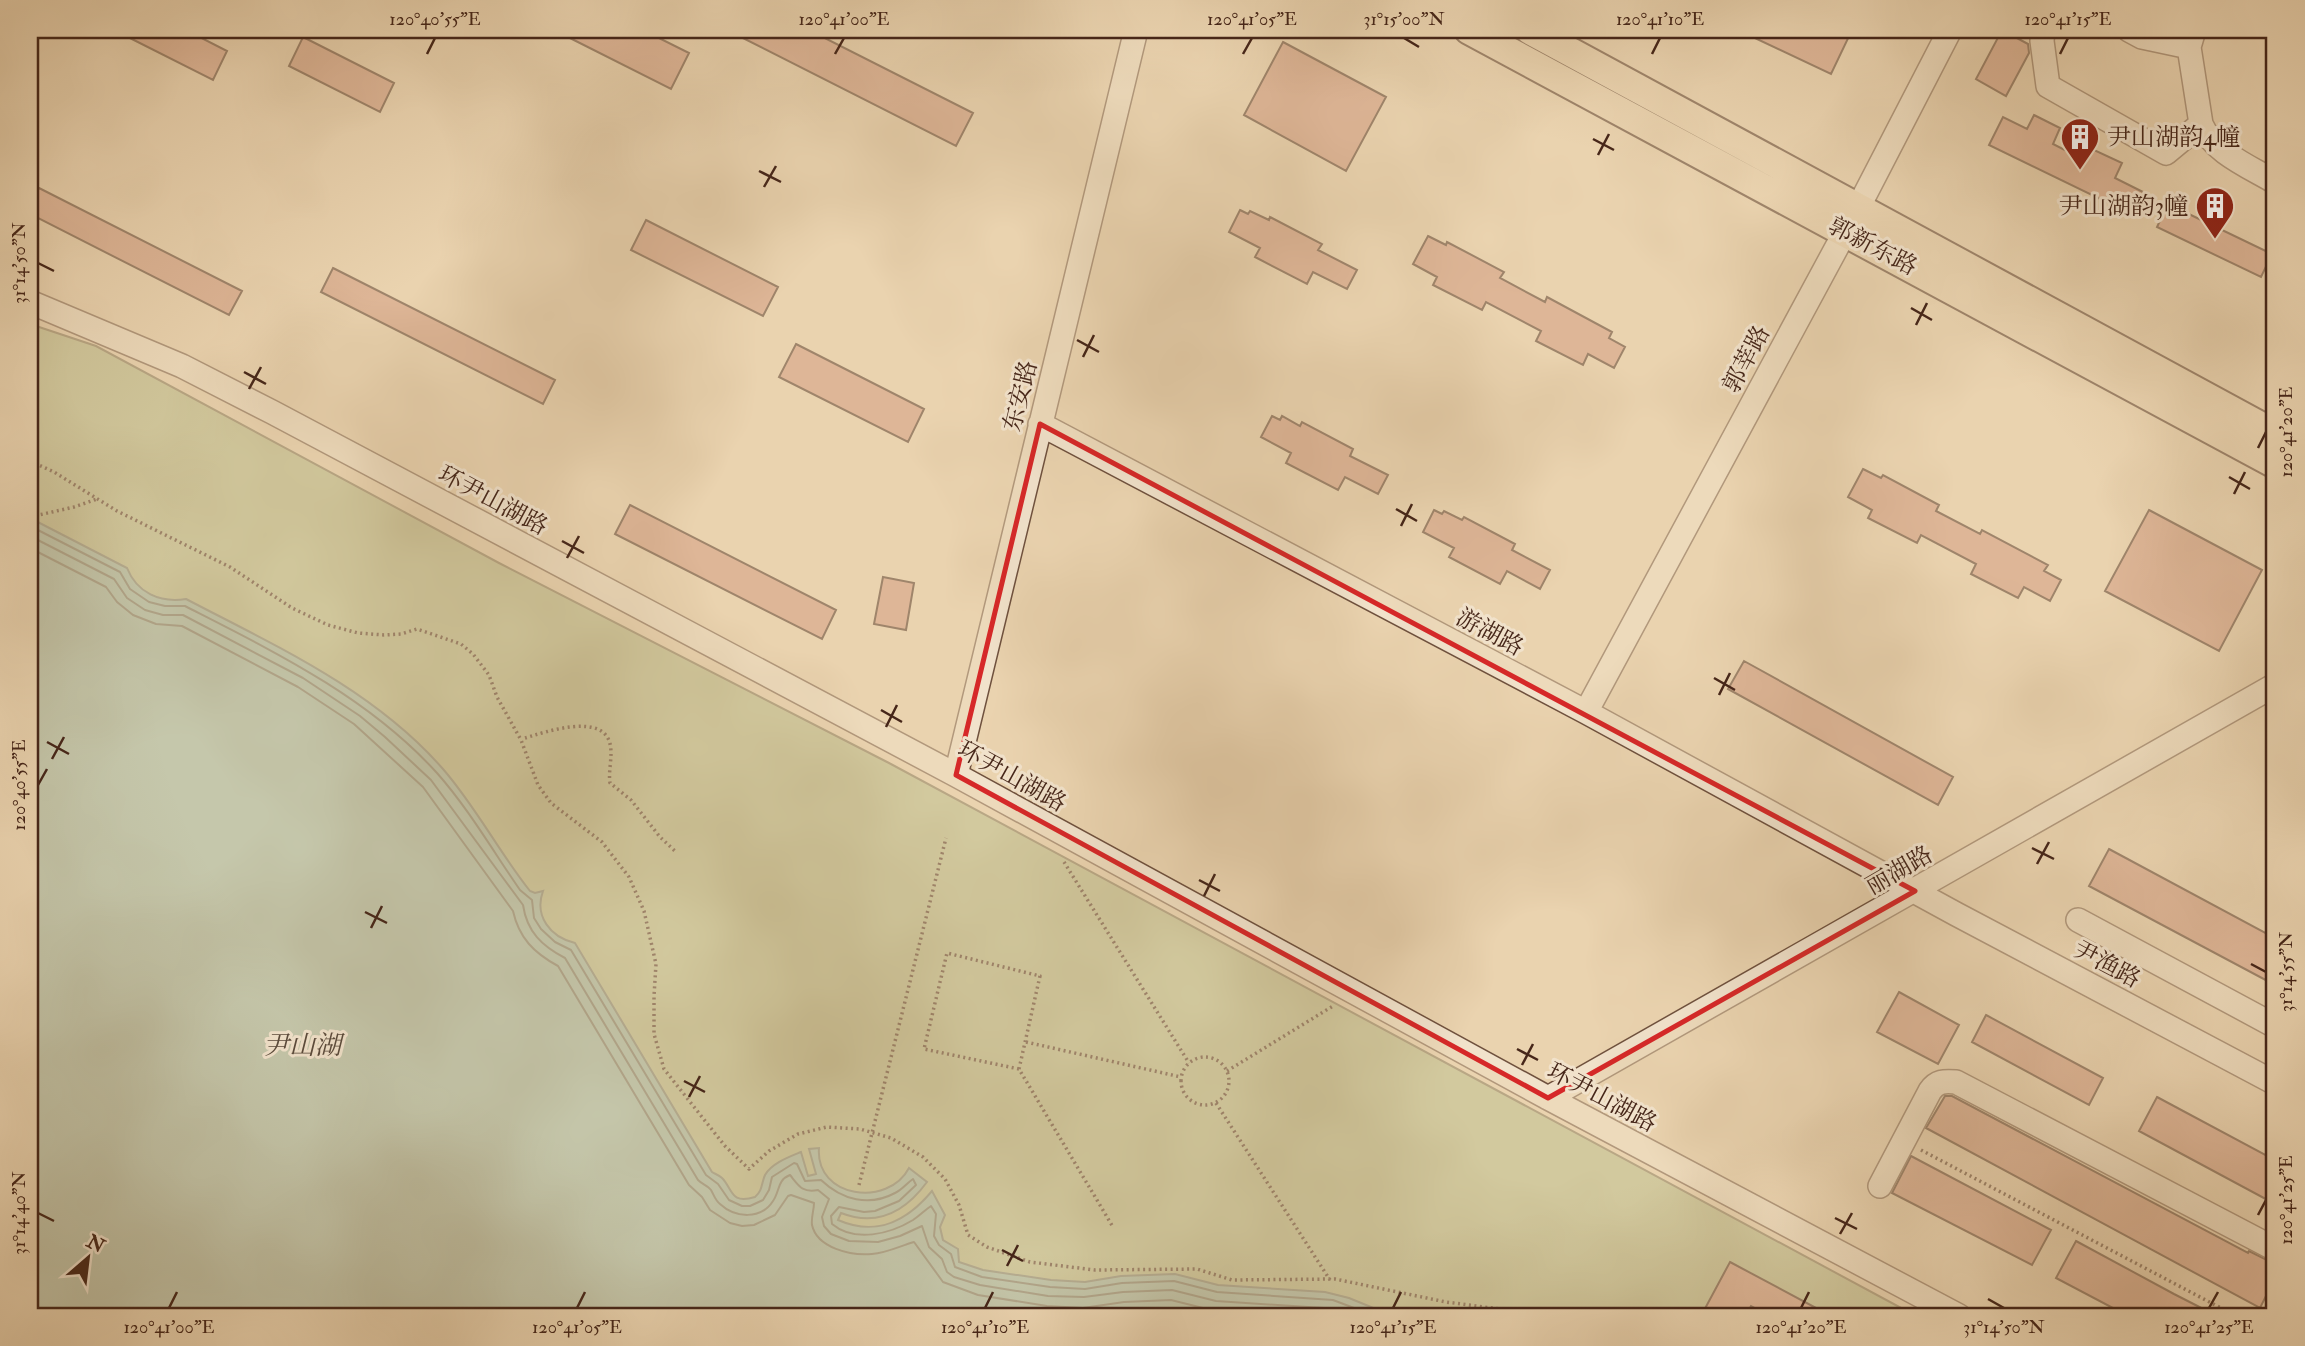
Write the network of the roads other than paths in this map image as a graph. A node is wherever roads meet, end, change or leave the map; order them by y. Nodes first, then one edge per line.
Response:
1 (1136, 30) edge
2 (1469, 30) edge
3 (1530, 30) edge
4 (1950, 30) edge
5 (2043, 30) edge
6 (2129, 30) edge
7 (2191, 38) edge
8 (2201, 124) junction
9 (2275, 182) edge
10 (1851, 220) junction
11 (30, 302) edge
12 (1040, 424) junction
13 (2275, 434) edge
14 (2275, 464) edge
15 (2275, 685) edge
16 (1586, 712) junction
17 (956, 775) junction
18 (1914, 891) junction
19 (2078, 920) dead end
20 (2275, 1026) edge
21 (2275, 1083) edge
22 (1548, 1098) junction
23 (1880, 1186) dead end
24 (2275, 1249) edge
25 (1959, 1316) edge

1 - 12 street, 东安路
2 - 10 main road, 郭新东路
3 - 10 main road, 郭新东路
4 - 10 street, 郭莘路
5 - 8 street
6 - 7 street
7 - 8 street
8 - 9 street
10 - 13 main road, 郭新东路
10 - 14 main road, 郭新东路
10 - 16 street, 郭莘路
11 - 17 street, 环尹山湖路
12 - 16 street, 游湖路
12 - 17 street, 东安路
15 - 18 street, 丽湖路
16 - 18 street, 游湖路
17 - 22 street, 环尹山湖路
18 - 21 street, 尹渔路
18 - 22 street, 丽湖路
19 - 20 street
22 - 25 street, 环尹山湖路
23 - 24 street

